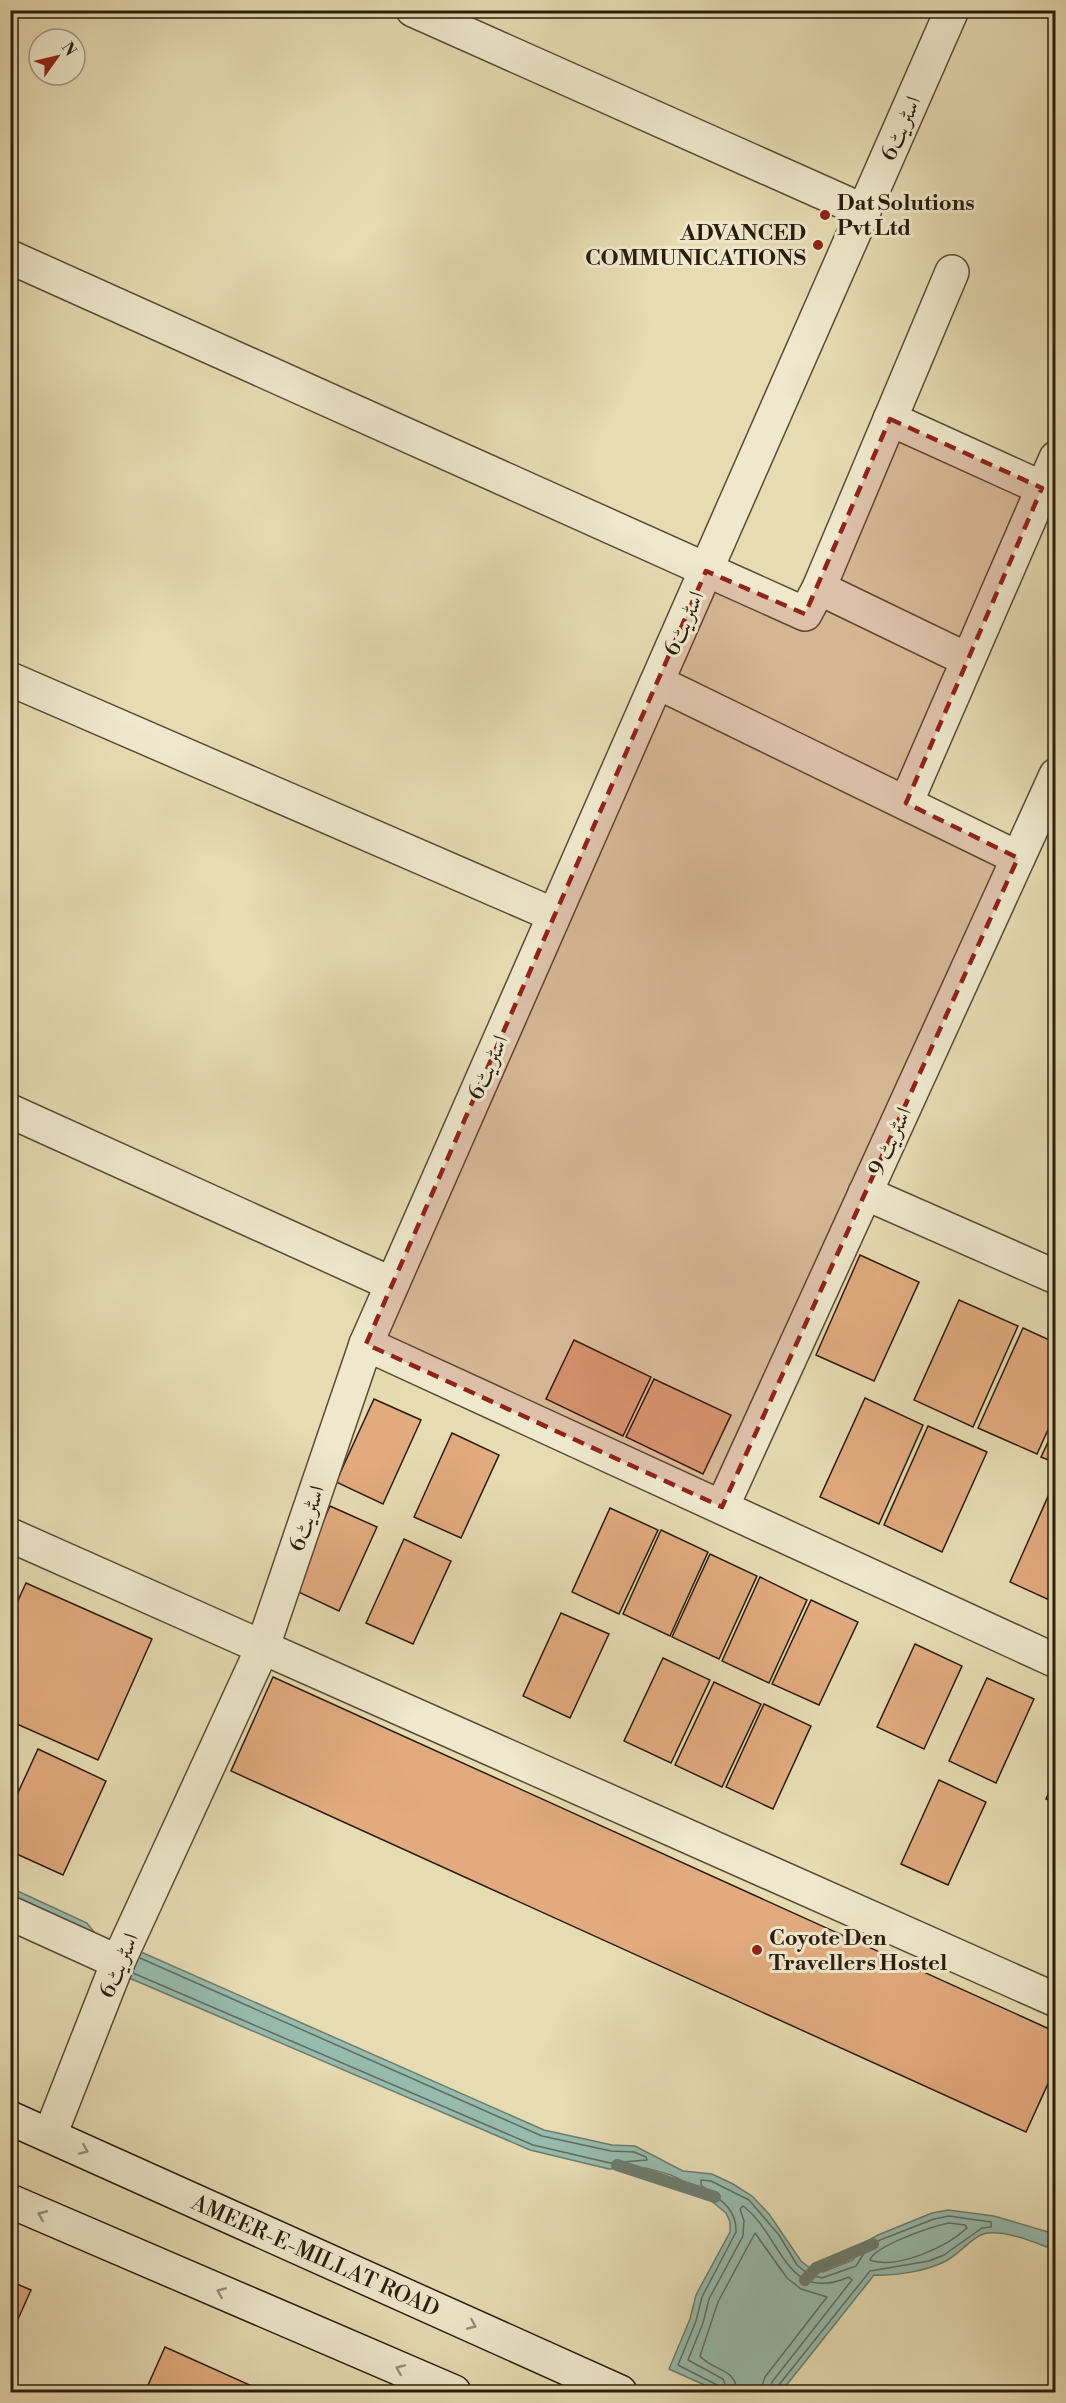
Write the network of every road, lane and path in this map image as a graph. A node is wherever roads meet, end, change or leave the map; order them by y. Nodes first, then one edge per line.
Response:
1 (413, 10) edge
2 (952, 10) edge
3 (864, 211) junction
4 (10, 258) edge
5 (952, 272) dead end
6 (890, 419) junction
7 (1056, 458) edge
8 (1042, 488) junction
9 (706, 571) junction
10 (819, 588) junction
11 (968, 660) junction
12 (10, 679) edge
13 (657, 682) junction
14 (1056, 775) edge
15 (906, 803) junction
16 (1049, 808) edge
17 (1018, 858) junction
18 (555, 915) junction
19 (10, 1111) edge
20 (865, 1193) junction
21 (1056, 1278) edge
22 (392, 1284) junction
23 (366, 1344) junction
24 (722, 1507) junction
25 (10, 1535) edge
26 (262, 1649) junction
27 (1056, 1661) edge
28 (10, 1913) edge
29 (118, 1962) junction
30 (1056, 2000) edge
31 (10, 2118) edge
32 (50, 2135) junction
33 (10, 2201) edge
34 (454, 2392) edge
35 (620, 2392) edge

1 - 3 street
2 - 3 street, اسٹریٹ6
3 - 9 street, اسٹریٹ6
4 - 9 street
5 - 6 street
6 - 8 street
6 - 10 street
7 - 8 street
8 - 11 street
9 - 10 street
9 - 13 street, اسٹریٹ6
10 - 11 street
11 - 15 street
12 - 18 street
13 - 15 street
13 - 18 street, اسٹریٹ6
14 - 16 street, اسٹریٹ 9
15 - 17 street
16 - 17 street, اسٹریٹ 9
17 - 20 street, اسٹریٹ 9
18 - 22 street, اسٹریٹ6
19 - 22 street
20 - 21 street
20 - 24 street, اسٹریٹ 9
22 - 23 street, اسٹریٹ6
23 - 24 street
23 - 26 street, اسٹریٹ6
24 - 27 street
25 - 26 street
26 - 29 street, اسٹریٹ6
26 - 30 street
28 - 29 street
29 - 32 street, اسٹریٹ6
31 - 32 street, AMEER-E-MILLAT ROAD
32 -> 35 street, AMEER-E-MILLAT ROAD
34 -> 33 street

